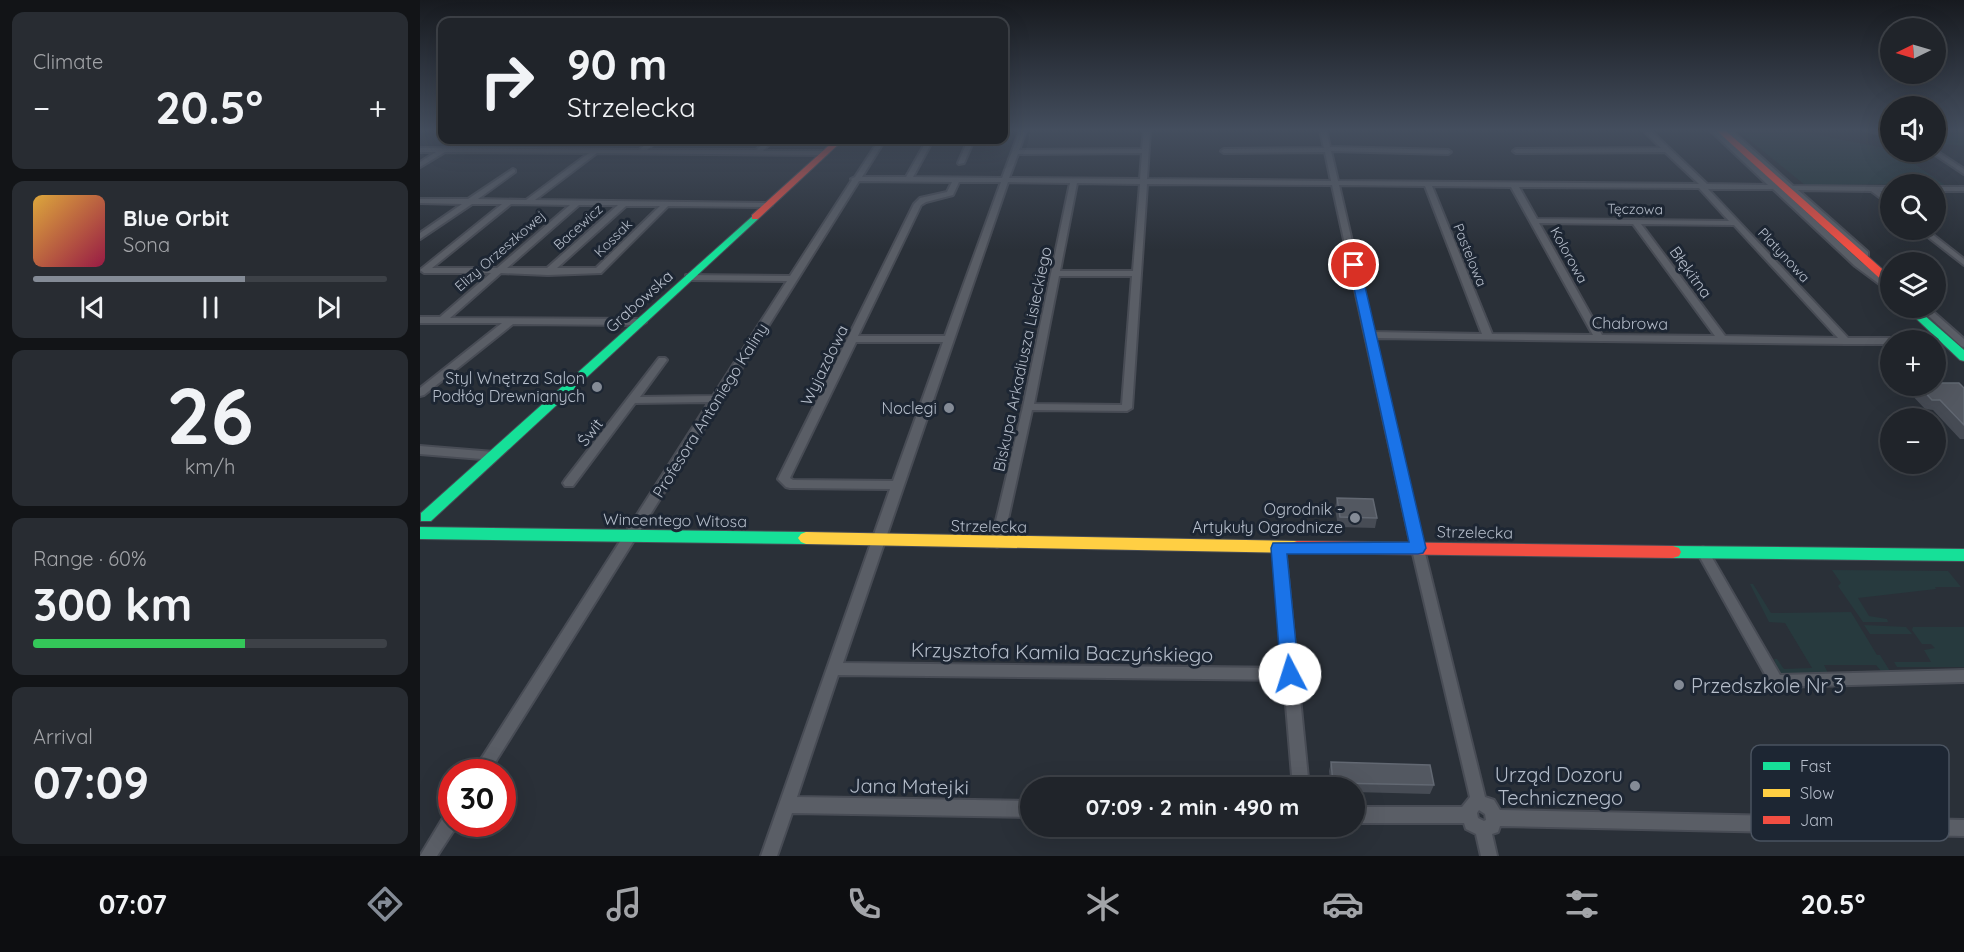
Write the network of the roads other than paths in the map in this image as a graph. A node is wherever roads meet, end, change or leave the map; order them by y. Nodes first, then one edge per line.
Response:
1 (571, 170) edge
2 (806, 170) edge
3 (861, 170) edge
4 (914, 170) edge
5 (1009, 170) edge
6 (1145, 170) edge
7 (1333, 170) edge
8 (1687, 170) edge
9 (1756, 170) edge
10 (1764, 170) edge
11 (1772, 170) edge
12 (513, 171) dead end
13 (855, 179) junction
14 (908, 180) junction
15 (957, 180) junction
16 (1005, 180) junction
17 (1074, 181) junction
18 (1144, 182) junction
19 (1336, 184) junction
20 (1428, 184) junction
21 (1514, 185) junction
22 (1704, 187) junction
23 (1775, 187) junction
24 (1872, 189) junction
25 (1880, 189) edge
26 (1946, 189) edge
27 (1964, 189) edge
28 (1795, 191) junction
29 (1880, 195) edge
30 (420, 201) edge
31 (470, 201) junction
32 (509, 202) junction
33 (528, 202) junction
34 (577, 203) junction
35 (625, 203) junction
36 (666, 204) junction
37 (768, 205) junction
38 (1535, 221) junction
39 (1636, 223) junction
40 (1822, 223) junction
41 (1735, 224) junction
42 (420, 237) edge
43 (1935, 240) edge
44 (1964, 263) edge
45 (1880, 267) edge
46 (498, 271) junction
47 (548, 272) junction
48 (1138, 273) junction
49 (1880, 273) edge
50 (1056, 274) junction
51 (689, 277) junction
52 (791, 279) junction
53 (1880, 279) edge
54 (1880, 281) edge
55 (1919, 318) edge
56 (1928, 318) edge
57 (1935, 318) edge
58 (420, 320) edge
59 (442, 320) junction
60 (512, 321) junction
61 (641, 322) junction
62 (1930, 330) edge
63 (1370, 335) junction
64 (1488, 336) junction
65 (1599, 338) junction
66 (854, 339) junction
67 (948, 339) junction
68 (1722, 339) junction
69 (1846, 341) junction
70 (1880, 341) edge
71 (1964, 344) edge
72 (1946, 345) edge
73 (1964, 351) edge
74 (1964, 357) edge
75 (662, 360) dead end
76 (420, 393) edge
77 (717, 399) junction
78 (634, 400) junction
79 (1028, 406) junction
80 (420, 450) edge
81 (494, 456) junction
82 (569, 483) dead end
83 (897, 485) junction
84 (422, 520) edge
85 (632, 536) junction
86 (878, 541) junction
87 (997, 542) junction
88 (1278, 548) junction
89 (1418, 548) junction
90 (1703, 552) junction
91 (1964, 555) edge
92 (834, 669) junction
93 (1290, 674) junction
94 (1964, 676) edge
95 (489, 759) edge
96 (1300, 777) edge
97 (1479, 802) junction
98 (787, 805) junction
99 (1020, 809) edge
100 (1365, 815) edge
101 (1468, 815) junction
102 (1489, 824) junction
103 (1751, 826) edge
104 (1949, 828) edge
105 (1964, 828) edge
106 (440, 837) edge
107 (428, 856) edge
108 (769, 856) edge
109 (1489, 856) edge

1 - 33 street
2 - 37 street, Grabowska
3 - 13 street, Profesora Antoniego Kaliny
4 - 14 street
5 - 16 street
6 - 18 street
7 - 19 street
8 - 22 street, Platynowa
9 - 23 street
10 - 40 street
11 - 28 street
12 - 31 street
13 - 14 street
13 - 52 street, Profesora Antoniego Kaliny
14 - 15 street
15 - 16 street
15 - 66 street, Wyjazdowa
16 - 17 street
16 - 67 street
17 - 18 street
17 - 50 street, Biskupa Arkadiusza Lisieckiego
18 - 19 street
18 - 48 street
19 - 20 street
19 - 63 street
20 - 21 street
20 - 64 street, Pastelowa
21 - 22 street
21 - 38 street, Kolorowa
22 - 23 street
22 - 41 street, Platynowa
23 - 54 street
24 - 25 street
24 - 28 street
24 - 29 street
26 - 27 street
28 - 45 street
30 - 31 street
31 - 32 street
31 - 42 street
32 - 33 street
32 - 46 street, Kossak
33 - 34 street
34 - 35 street
34 - 46 street, Elizy Orzeszkowej
35 - 36 street
35 - 47 street, Bacewicz
36 - 37 street
36 - 47 street, Kossak
37 - 51 street, Grabowska
38 - 39 street, Tęczowa
38 - 65 street, Kolorowa
39 - 41 street, Tęczowa
39 - 68 street, Błękitna
40 - 49 street
40 - 53 street
41 - 69 street, Platynowa
43 - 44 street
46 - 47 street, Kossak
46 - 59 street, Elizy Orzeszkowej
48 - 50 street
48 - 79 street
50 - 79 street, Biskupa Arkadiusza Lisieckiego
51 - 52 street
51 - 61 street, Grabowska
52 - 77 street, Profesora Antoniego Kaliny
55 - 62 street
56 - 73 street
57 - 71 street
58 - 59 street
59 - 60 street
60 - 61 street
60 - 76 street
61 - 81 street, Grabowska
63 - 64 street, Chabrowa
63 - 89 street
64 - 65 street, Chabrowa
65 - 68 street, Chabrowa
66 - 67 street
66 - 83 street, Wyjazdowa
67 - 83 street
68 - 69 street, Chabrowa
69 - 70 street, Chabrowa
72 - 74 street
75 - 78 street, Świt
77 - 78 street
77 - 85 street, Profesora Antoniego Kaliny
78 - 82 street, Świt
79 - 87 street, Biskupa Arkadiusza Lisieckiego
80 - 81 street
81 - 84 street, Grabowska
83 - 86 street
84 - 85 street, Wincentego Witosa
85 - 86 street, Wincentego Witosa
85 - 95 street, Profesora Antoniego Kaliny
86 - 87 street, Strzelecka
86 - 92 street
87 - 88 street, Strzelecka
88 - 89 street, Strzelecka
88 - 93 street
89 - 90 street, Strzelecka
89 - 97 street
90 - 91 street, Strzelecka
90 - 94 street
92 - 93 street, Krzysztofa Kamila Baczyńskiego
92 - 98 street
93 - 96 street
97 - 101 street
97 - 102 street
98 - 99 street, Jana Matejki
98 - 108 street
100 - 101 street
101 - 102 street
102 - 103 street
102 - 109 street
104 - 105 street
106 - 107 street

